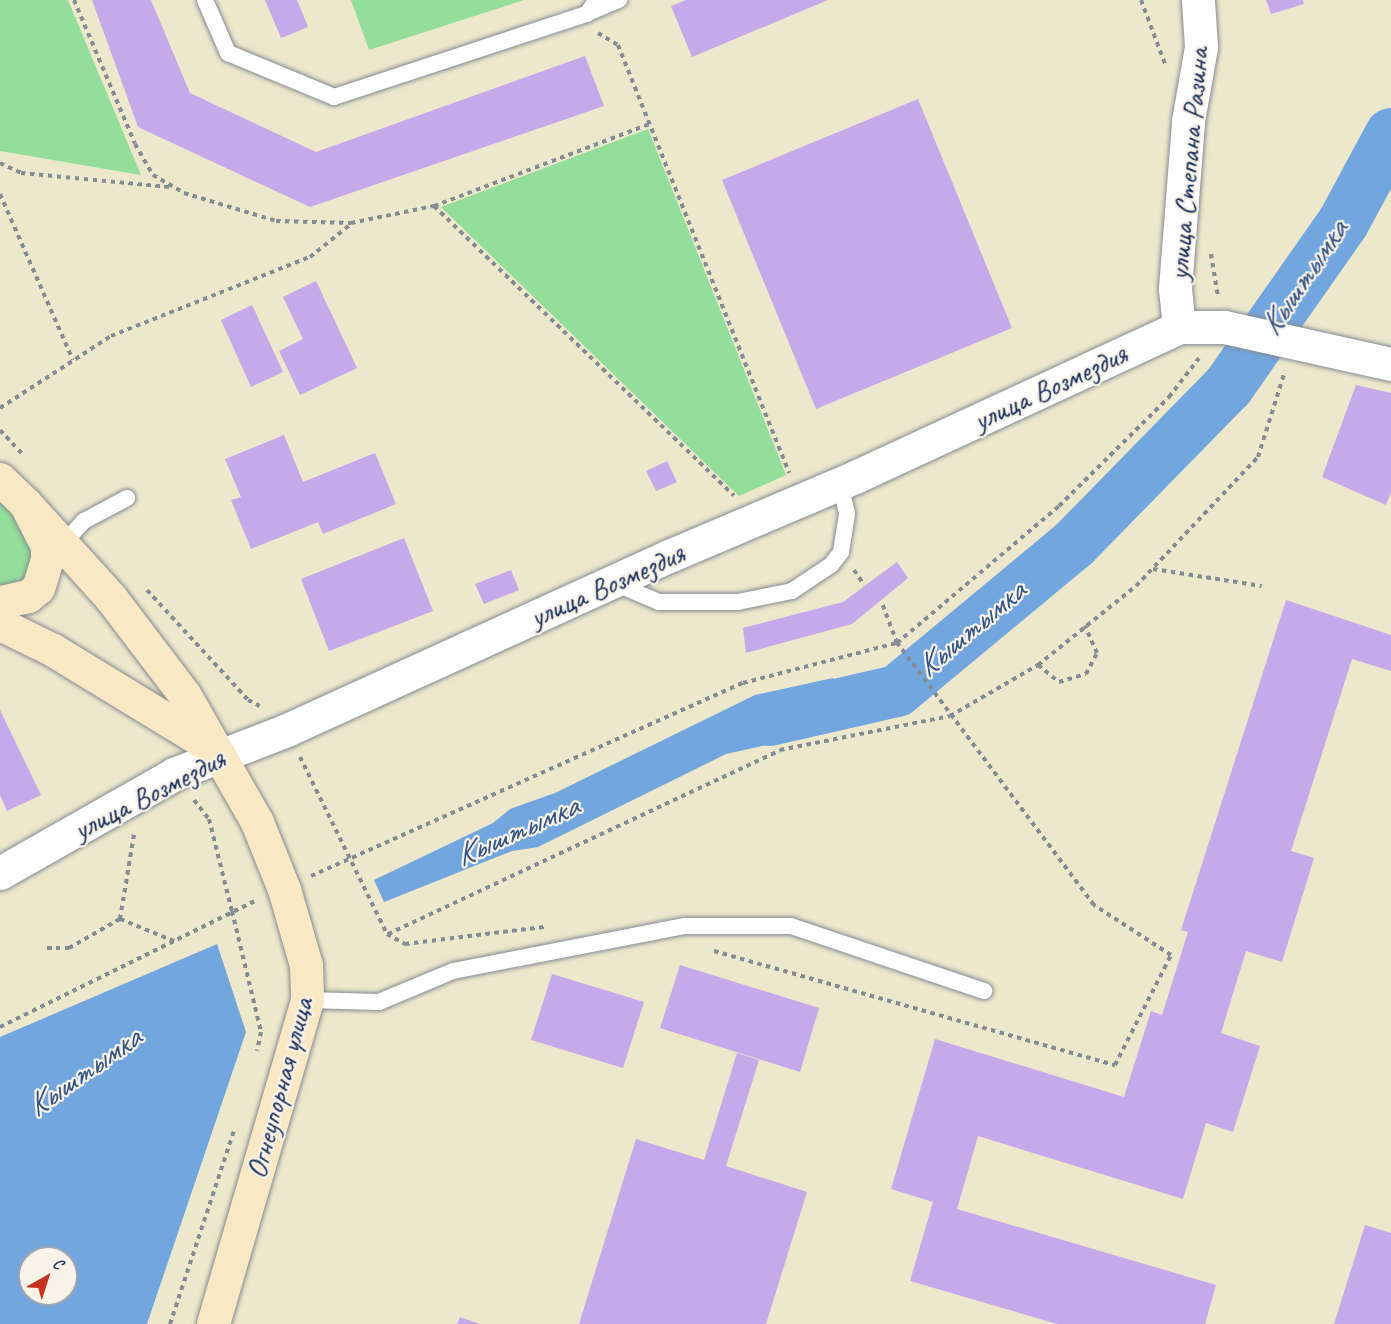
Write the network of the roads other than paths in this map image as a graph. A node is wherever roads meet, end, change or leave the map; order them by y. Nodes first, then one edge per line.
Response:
1 (205, 0) edge
2 (619, 0) edge
3 (1198, 0) edge
4 (585, 10) edge
5 (1179, 327) junction
6 (1391, 364) edge
7 (0, 479) edge
8 (840, 484) junction
9 (127, 498) dead end
10 (25, 503) junction
11 (64, 543) junction
12 (613, 582) junction
13 (0, 602) edge
14 (0, 624) edge
15 (217, 752) junction
16 (0, 873) edge
17 (984, 991) dead end
18 (307, 1000) junction
19 (213, 1324) edge

1 - 4 lane
2 - 4 lane
3 - 5 street, улица Степана Разина
5 - 6 street, улица Возмездия
5 - 8 street, улица Возмездия
7 - 10 main road, Огнеупорная улица
8 - 12 street, улица Возмездия
8 - 12 lane
9 - 11 lane
10 - 11 main road, Огнеупорная улица
10 - 13 main road
11 - 15 main road, Огнеупорная улица
12 - 15 street, улица Возмездия
14 - 15 main road
15 - 16 street, улица Возмездия
15 - 18 main road, Огнеупорная улица
17 - 18 lane
18 - 19 main road, Огнеупорная улица

